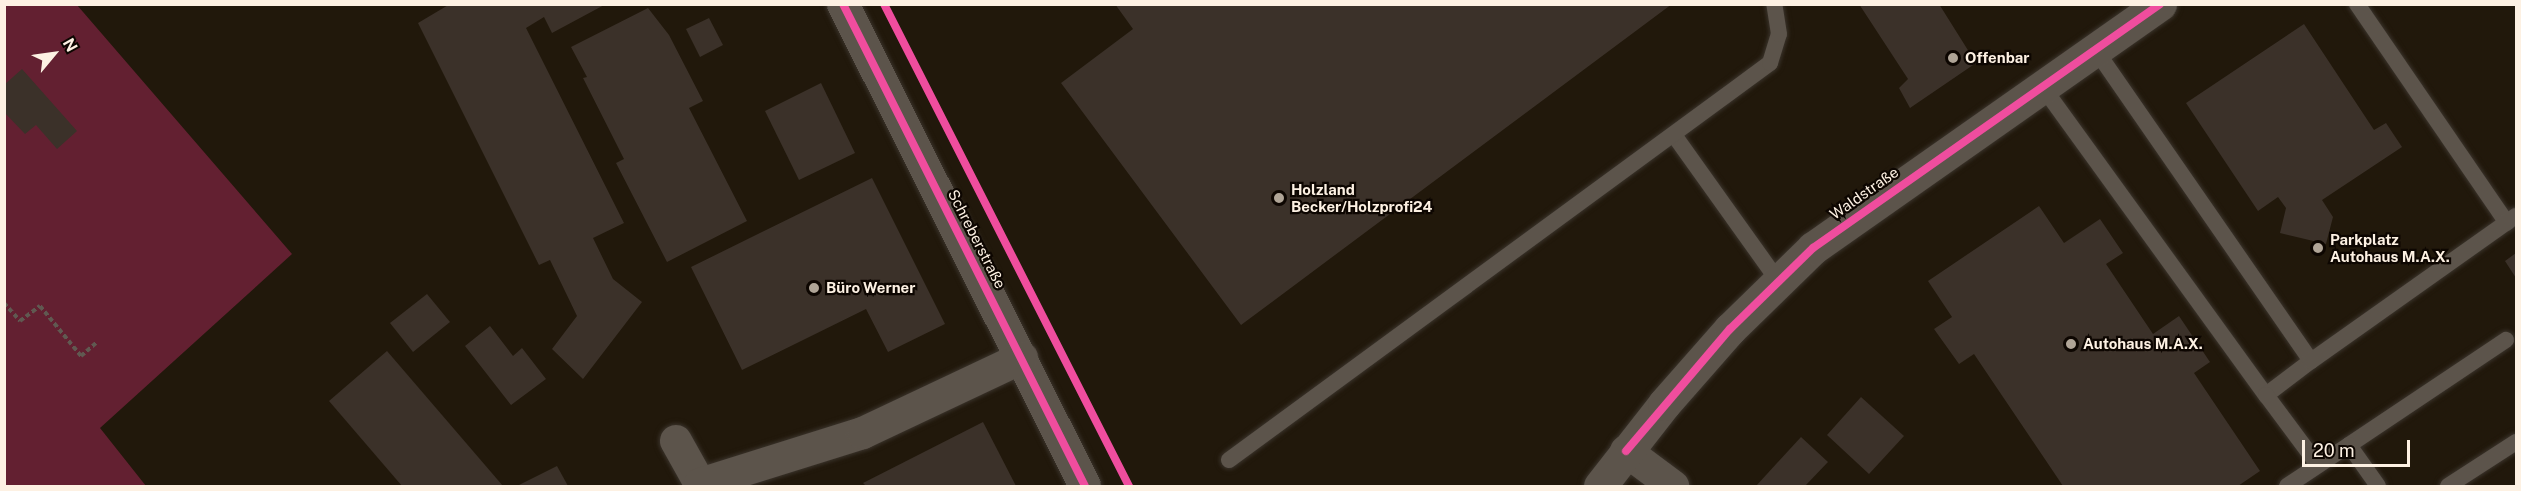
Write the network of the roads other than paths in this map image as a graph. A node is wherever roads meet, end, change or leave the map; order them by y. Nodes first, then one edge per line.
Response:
1 (843, 4) edge
2 (1774, 4) edge
3 (2160, 4) edge
4 (2357, 4) edge
5 (2095, 49) junction
6 (2042, 86) junction
7 (1674, 135) junction
8 (2512, 220) edge
9 (1778, 281) junction
10 (2506, 340) dead end
11 (1022, 358) junction
12 (2311, 361) junction
13 (2266, 395) junction
14 (676, 441) dead end
15 (2517, 442) edge
16 (2349, 445) junction
17 (1626, 451) junction
18 (1229, 460) dead end
19 (2318, 465) junction
20 (1085, 486) edge
21 (1600, 486) edge
22 (1673, 486) edge
23 (2287, 486) edge
24 (2378, 486) edge
25 (2448, 486) edge

1 - 11 street, Schreberstraße
2 - 7 lane
3 - 5 main road, Waldstraße
4 - 8 lane
5 - 6 main road, Waldstraße
5 - 12 lane
6 - 9 main road, Waldstraße
6 - 13 lane
7 - 9 lane
7 - 18 lane
8 - 12 lane
9 - 17 main road, Waldstraße
10 - 16 lane
11 - 14 street
11 - 20 street, Schreberstraße
12 - 13 lane
13 - 19 lane
15 - 25 lane
16 - 19 lane
16 - 24 lane
17 - 21 main road, Waldstraße
17 - 22 street
19 - 23 lane

